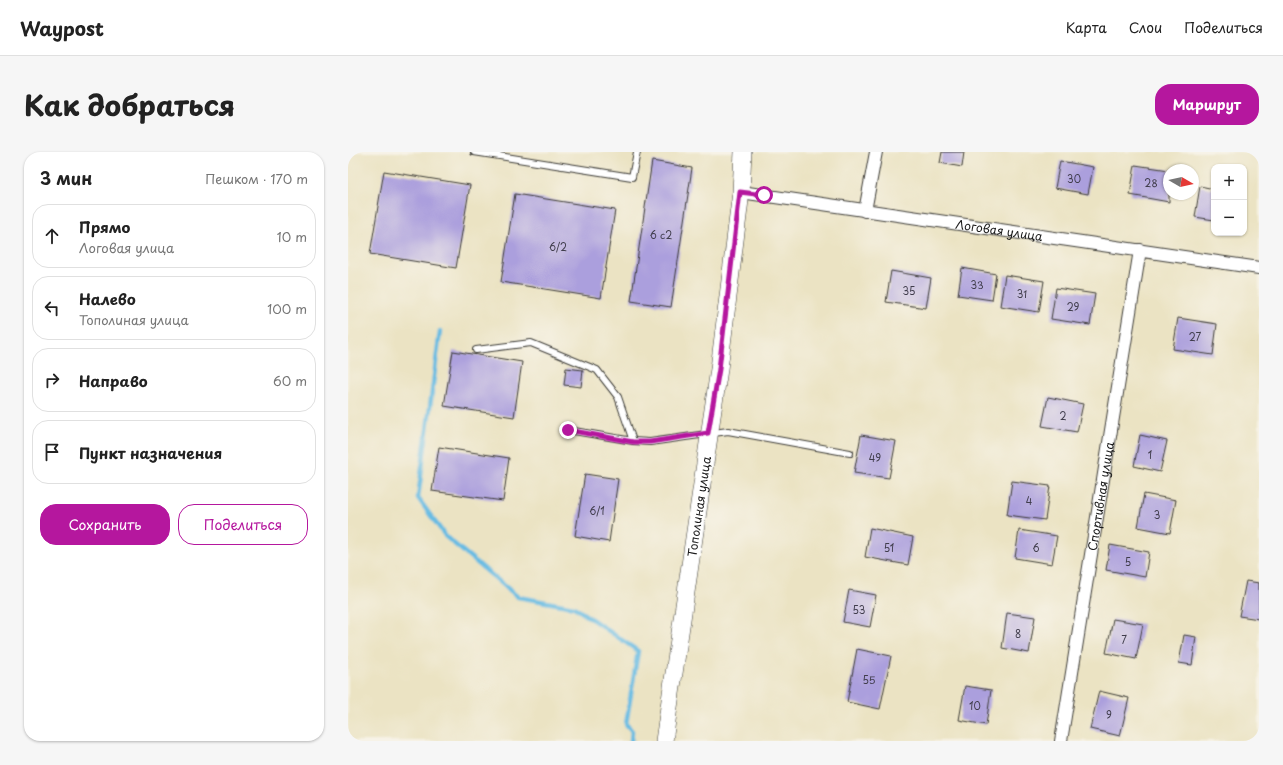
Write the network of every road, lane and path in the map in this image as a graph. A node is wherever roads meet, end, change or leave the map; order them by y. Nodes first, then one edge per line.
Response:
1 (474, 152) edge
2 (637, 152) edge
3 (744, 152) edge
4 (876, 152) edge
5 (740, 192) junction
6 (865, 210) junction
7 (1140, 250) junction
8 (1259, 268) edge
9 (476, 350) dead end
10 (568, 430) dead end
11 (708, 433) junction
12 (633, 442) junction
13 (850, 453) dead end
14 (664, 741) edge
15 (1061, 741) edge

1 - 2 lane
3 - 5 main road, Тополиная улица
4 - 6 street
5 - 6 street, Логовая улица
5 - 11 main road, Тополиная улица
6 - 7 street, Логовая улица
7 - 8 street, Логовая улица
7 - 15 street, Спортивная улица
9 - 12 lane
10 - 12 lane
11 - 12 lane
11 - 13 lane
11 - 14 main road, Тополиная улица

